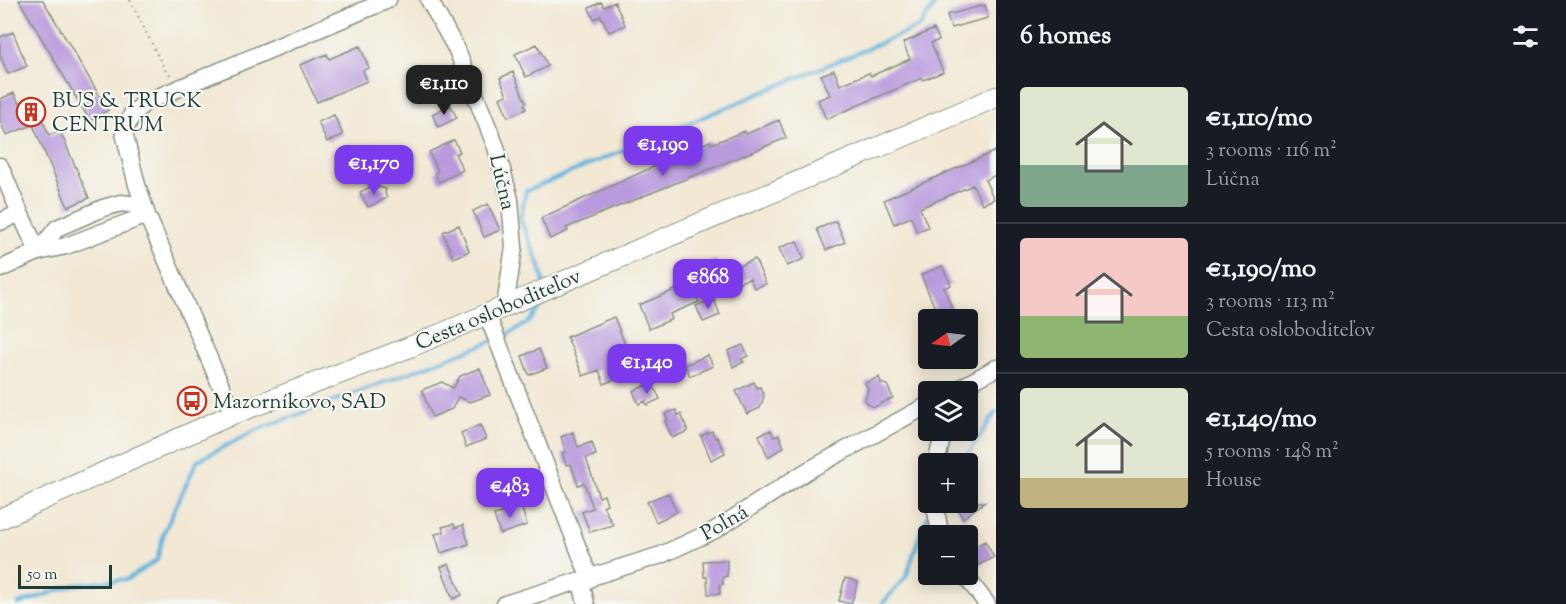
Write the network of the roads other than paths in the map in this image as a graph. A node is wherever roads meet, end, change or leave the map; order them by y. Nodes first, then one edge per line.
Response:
1 (388, 0) edge
2 (429, 0) edge
3 (996, 97) edge
4 (0, 166) edge
5 (145, 210) junction
6 (20, 213) junction
7 (0, 222) edge
8 (38, 252) junction
9 (0, 269) edge
10 (496, 310) junction
11 (996, 368) edge
12 (973, 381) edge
13 (918, 410) edge
14 (233, 414) junction
15 (0, 519) edge
16 (586, 580) junction
17 (972, 585) edge
18 (505, 604) edge
19 (586, 604) edge
20 (987, 604) edge

1 - 5 street
2 - 10 street, Lúčna
3 - 10 main road, Cesta osloboditeľov
4 - 6 street
5 - 8 street
5 - 14 street
6 - 7 street
6 - 8 street
8 - 9 street
10 - 14 main road, Cesta osloboditeľov
10 - 16 street
11 - 12 street
13 - 16 street, Poľná
14 - 15 main road, Cesta osloboditeľov
16 - 18 street, Poľná
16 - 19 street
17 - 20 street

